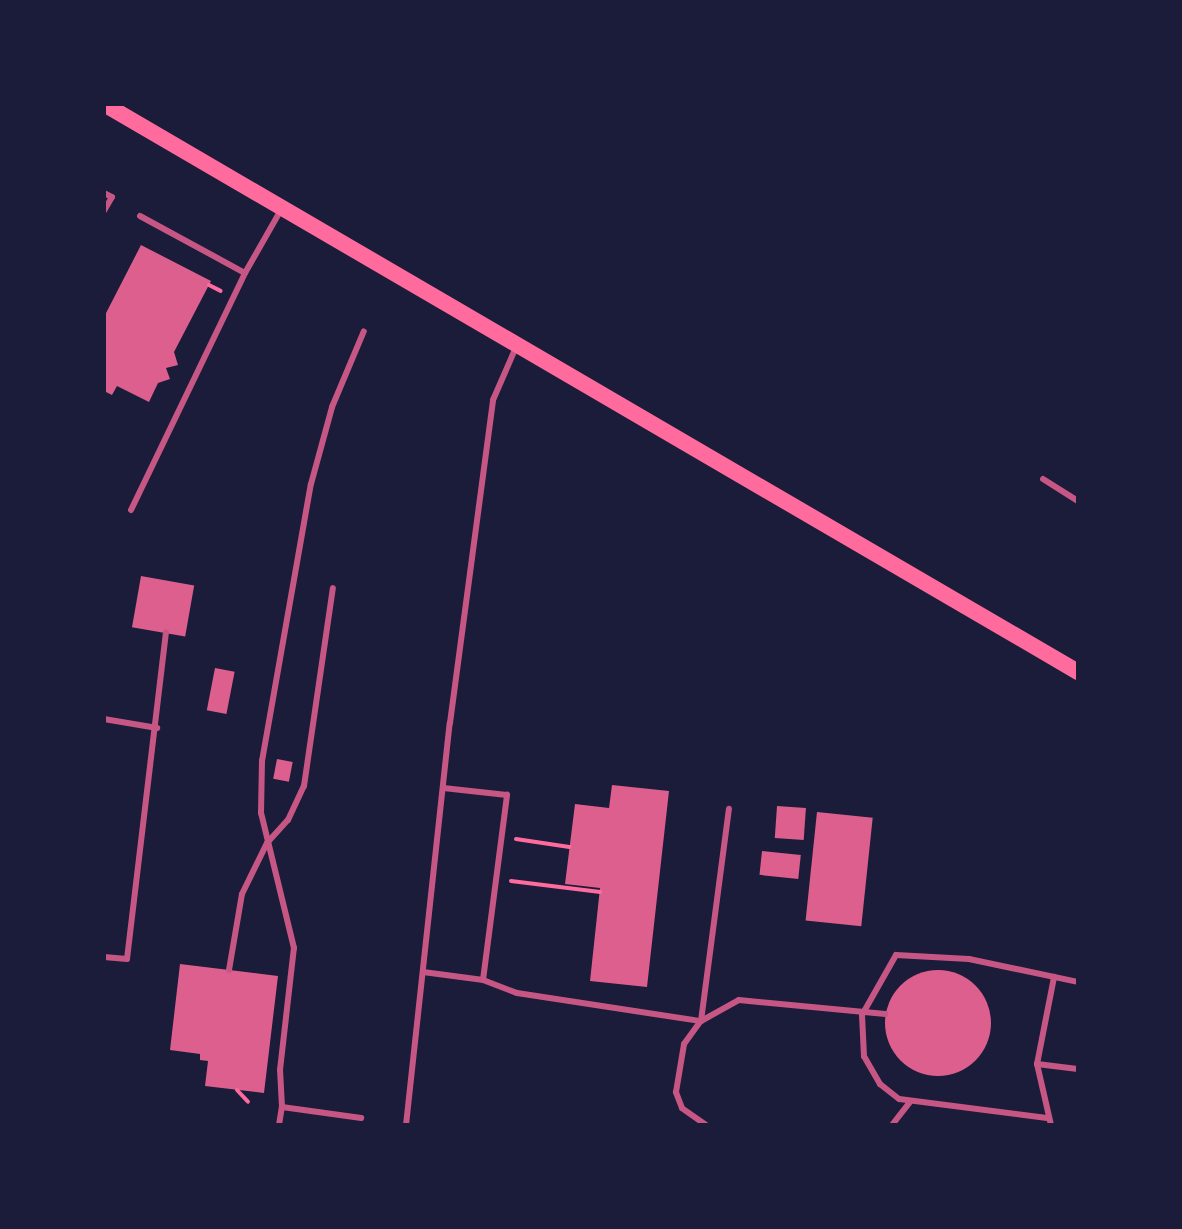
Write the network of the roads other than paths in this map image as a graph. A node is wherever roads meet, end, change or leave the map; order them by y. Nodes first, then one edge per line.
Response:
1 (104, 104) edge
2 (104, 193) edge
3 (283, 208) junction
4 (104, 211) edge
5 (140, 216) dead end
6 (245, 273) junction
7 (364, 331) dead end
8 (517, 345) junction
9 (1043, 479) dead end
10 (1078, 501) edge
11 (131, 510) dead end
12 (333, 588) dead end
13 (166, 632) dead end
14 (1078, 672) edge
15 (104, 719) edge
16 (157, 728) junction
17 (443, 788) junction
18 (729, 809) dead end
19 (267, 843) junction
20 (104, 957) edge
21 (229, 970) dead end
22 (423, 972) junction
23 (1054, 977) junction
24 (483, 980) junction
25 (1078, 982) edge
26 (885, 1014) dead end
27 (862, 1015) junction
28 (701, 1021) junction
29 (1037, 1064) junction
30 (1078, 1069) edge
31 (910, 1102) junction
32 (282, 1107) junction
33 (361, 1118) dead end
34 (1049, 1122) edge
35 (279, 1125) edge
36 (406, 1125) edge
37 (706, 1125) edge
38 (892, 1125) edge

1 - 3 main road
2 - 4 lane
3 - 6 lane
3 - 8 main road
5 - 6 lane
6 - 11 lane
7 - 19 lane
8 - 14 main road
8 - 17 lane
9 - 10 lane
12 - 19 lane
13 - 16 lane
15 - 16 lane
16 - 20 lane
17 - 22 lane
17 - 24 lane
18 - 28 lane
19 - 21 lane
19 - 32 lane
22 - 24 lane
22 - 36 lane
23 - 25 lane
23 - 27 lane
23 - 29 lane
24 - 28 lane
26 - 27 lane
27 - 28 lane
27 - 31 lane
28 - 37 lane
29 - 30 lane
29 - 34 lane
31 - 34 lane
31 - 38 lane
32 - 33 lane
32 - 35 lane

